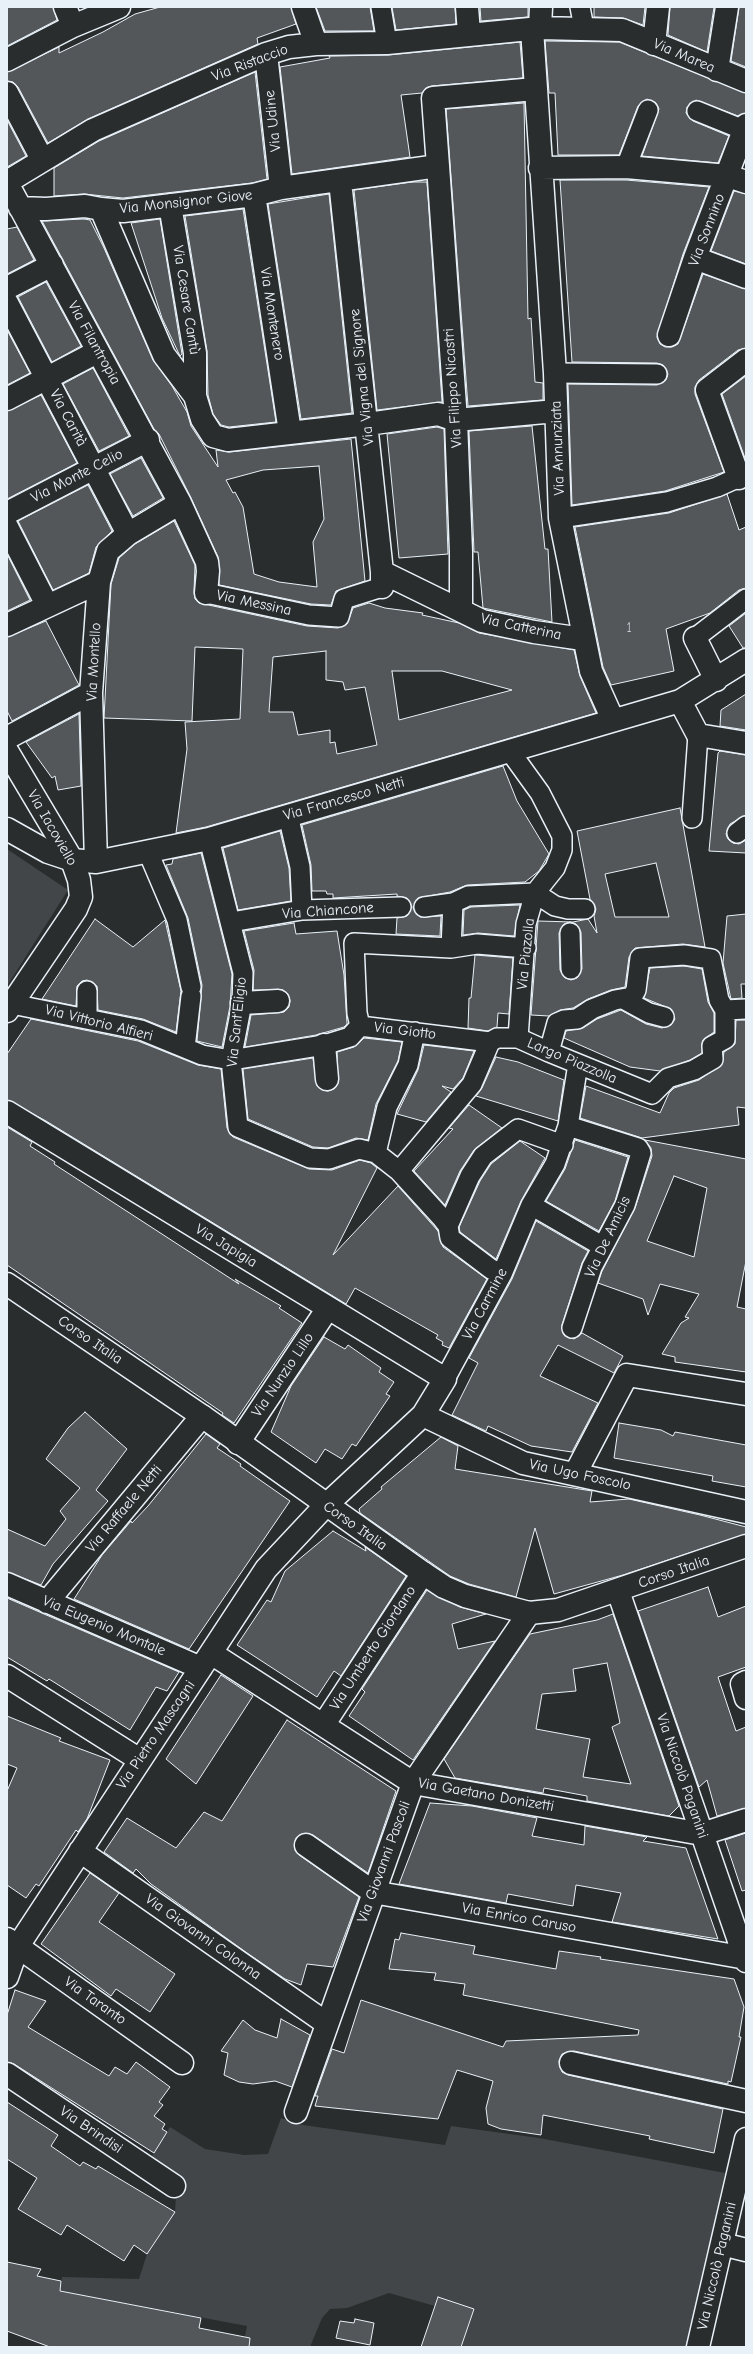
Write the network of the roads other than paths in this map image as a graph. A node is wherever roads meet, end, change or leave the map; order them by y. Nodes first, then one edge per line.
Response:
1 (119, 7) edge
2 (304, 7) edge
3 (381, 7) edge
4 (467, 7) edge
5 (658, 7) edge
6 (727, 7) edge
7 (69, 16) edge
8 (582, 17) edge
9 (532, 23) edge
10 (622, 30) joint
11 (469, 33) junction
12 (387, 43) junction
13 (316, 44) junction
14 (654, 44) junction
15 (266, 54) junction
16 (7, 60) edge
17 (717, 70) junction
18 (746, 81) edge
19 (535, 89) junction
20 (7, 93) edge
21 (648, 110) dead end
22 (697, 111) dead end
23 (745, 127) edge
24 (42, 159) junction
25 (438, 166) junction
26 (626, 167) junction
27 (540, 168) junction
28 (737, 179) edge
29 (340, 181) junction
30 (7, 182) edge
31 (281, 188) junction
32 (254, 195) junction
33 (170, 205) junction
34 (20, 208) junction
35 (101, 209) junction
36 (695, 258) junction
37 (52, 265) junction
38 (746, 277) edge
39 (7, 288) edge
40 (7, 303) edge
41 (669, 335) dead end
42 (97, 352) junction
43 (746, 360) edge
44 (555, 373) junction
45 (657, 374) dead end
46 (46, 378) junction
47 (195, 396) junction
48 (7, 399) edge
49 (556, 411) junction
50 (456, 420) junction
51 (368, 424) junction
52 (290, 432) junction
53 (148, 440) junction
54 (94, 468) junction
55 (743, 476) edge
56 (180, 503) junction
57 (7, 512) edge
58 (560, 518) junction
59 (7, 527) edge
60 (128, 534) junction
61 (382, 579) junction
62 (99, 582) junction
63 (206, 593) joint
64 (746, 599) edge
65 (47, 605) junction
66 (461, 610) junction
67 (7, 625) edge
68 (696, 638) joint
69 (583, 639) junction
70 (746, 660) edge
71 (716, 680) junction
72 (91, 693) junction
73 (680, 701) junction
74 (613, 720) junction
75 (698, 735) junction
76 (746, 743) edge
77 (7, 749) edge
78 (509, 750) junction
79 (288, 815) junction
80 (692, 818) dead end
81 (7, 829) edge
82 (209, 839) junction
83 (148, 852) junction
84 (72, 860) junction
85 (96, 862) junction
86 (535, 893) junction
87 (453, 903) junction
88 (401, 907) dead end
89 (424, 907) dead end
90 (302, 910) junction
91 (231, 922) junction
92 (451, 948) junction
93 (526, 948) junction
94 (571, 969) dead end
95 (87, 991) dead end
96 (625, 1000) junction
97 (278, 1001) dead end
98 (242, 1003) junction
99 (9, 1008) edge
100 (746, 1009) edge
101 (726, 1010) junction
102 (664, 1017) dead end
103 (87, 1018) junction
104 (360, 1026) junction
105 (415, 1032) junction
106 (518, 1038) junction
107 (490, 1042) junction
108 (324, 1045) junction
109 (185, 1048) junction
110 (548, 1052) junction
111 (231, 1060) junction
112 (578, 1064) junction
113 (327, 1079) dead end
114 (7, 1112) edge
115 (568, 1126) junction
116 (562, 1145) junction
117 (376, 1153) junction
118 (400, 1171) junction
119 (532, 1205) junction
120 (448, 1226) junction
121 (602, 1246) junction
122 (502, 1274) junction
123 (7, 1284) edge
124 (328, 1308) junction
125 (572, 1328) dead end
126 (445, 1379) junction
127 (746, 1394) edge
128 (423, 1415) junction
129 (202, 1416) junction
130 (238, 1443) junction
131 (575, 1474) junction
132 (325, 1506) junction
133 (746, 1512) edge
134 (746, 1546) edge
135 (423, 1573) junction
136 (7, 1584) edge
137 (618, 1591) junction
138 (47, 1602) junction
139 (529, 1613) junction
140 (206, 1660) junction
141 (7, 1676) edge
142 (746, 1682) edge
143 (746, 1698) edge
144 (324, 1724) junction
145 (140, 1760) junction
146 (413, 1783) junction
147 (746, 1820) edge
148 (702, 1834) junction
149 (306, 1845) dead end
150 (80, 1851) junction
151 (373, 1892) junction
152 (12, 1943) edge
153 (746, 1959) edge
154 (7, 1977) edge
155 (326, 2023) junction
156 (182, 2063) dead end
157 (571, 2063) dead end
158 (7, 2074) edge
159 (746, 2101) edge
160 (296, 2112) dead end
161 (746, 2139) edge
162 (174, 2186) dead end
163 (722, 2244) junction
164 (746, 2250) edge
165 (698, 2347) edge

1 - 7 street
2 - 13 street
3 - 12 street
4 - 11 street
5 - 14 street
6 - 17 street
7 - 16 street
8 - 9 street, Via Ristaccio
8 - 10 street, Via Ristaccio
9 - 11 street, Via Ristaccio
9 - 19 street, Via Annunziata
10 - 14 street, Via Marea
11 - 12 street, Via Ristaccio
12 - 13 street, Via Ristaccio
13 - 15 street, Via Ristaccio
14 - 17 street, Via Marea
15 - 24 street, Via Ristaccio
15 - 31 street, Via Udine
17 - 18 street, Via Marea
19 - 25 street
19 - 27 street, Via Annunziata
20 - 24 street
21 - 26 street
22 - 23 street
23 - 28 street, Via Sonnino
24 - 30 street, Via Ristaccio
25 - 29 street, Via Monsignor Giove
25 - 50 street, Via Filippo Nicastri
26 - 27 street
26 - 28 street
27 - 44 street, Via Annunziata
28 - 36 street, Via Sonnino
29 - 31 street, Via Monsignor Giove
29 - 51 street, Via Vigna del Signore
30 - 34 street, Via Filantropia
31 - 32 street, Via Monsignor Giove
32 - 33 street, Via Monsignor Giove
32 - 52 street, Via Montenero
33 - 35 street, Via Monsignor Giove
33 - 47 street, Via Cesare Cantù
34 - 35 street
34 - 37 street, Via Filantropia
35 - 47 street, Via Monsignor Giove
36 - 38 street
36 - 41 street, Via Sonnino
37 - 39 street
37 - 42 street, Via Filantropia
40 - 46 street, Via Carità
42 - 46 street
42 - 53 street, Via Filantropia
43 - 55 street
44 - 45 street
44 - 49 street, Via Annunziata
46 - 48 street
46 - 54 street, Via Carità
47 - 52 street, Via Monsignor Giove
49 - 50 street
49 - 58 street, Via Annunziata
50 - 51 street, Via Monsignor Giove
50 - 66 street, Via Filippo Nicastri
51 - 52 street, Via Monsignor Giove
51 - 61 street, Via Vigna del Signore
53 - 54 street, Via Monte Celio
53 - 56 street, Via Filantropia
54 - 57 street, Via Monte Celio
54 - 60 street, Via Carità
55 - 58 street
56 - 60 street, Via Montello
56 - 63 street, Via Messina
58 - 69 street, Via Annunziata
59 - 65 street
60 - 62 street, Via Montello
61 - 63 street, Via Messina
61 - 66 street, Via Catterina
62 - 65 street
62 - 72 street, Via Montello
64 - 68 street
65 - 67 street
66 - 69 street, Via Catterina
68 - 71 street
69 - 74 street, Via Annunziata
70 - 71 street, Via Francesco Netti
71 - 73 street, Via Francesco Netti
72 - 77 street
72 - 85 street, Via Montello
73 - 74 street, Via Francesco Netti
73 - 75 street
74 - 78 street, Via Francesco Netti
75 - 76 street
75 - 80 street
77 - 84 street, Via Iacoviello
78 - 79 street, Via Francesco Netti
78 - 86 street, Via Piazolla
79 - 82 street, Via Francesco Netti
79 - 90 street
81 - 84 street, Via Francesco Netti
82 - 83 street, Via Francesco Netti
82 - 91 street, Via Sant'Eligio
83 - 85 street, Via Francesco Netti
83 - 109 street
84 - 85 street, Via Francesco Netti
84 - 99 street, Via Iacoviello
86 - 87 street
86 - 93 street, Via Piazolla
86 - 94 street
87 - 89 street
87 - 92 street
88 - 90 street, Via Chiancone
90 - 91 street, Via Chiancone
91 - 98 street, Via Sant'Eligio
92 - 93 street
92 - 104 street
93 - 106 street, Via Piazolla
95 - 103 street
96 - 101 street
96 - 102 street
96 - 110 street
97 - 98 street
98 - 111 street, Via Sant'Eligio
99 - 103 street, Via Vittorio Alfieri
100 - 101 street
101 - 112 street, Largo Piazzolla
103 - 109 street, Via Vittorio Alfieri
104 - 105 street, Via Giotto
104 - 108 street, Via Giotto
105 - 107 street, Via Giotto
105 - 117 street
106 - 107 street, Largo Piazzolla
106 - 110 street, Largo Piazzolla
107 - 118 street
108 - 111 street, Via Giotto
108 - 113 street
109 - 111 street, Via Vittorio Alfieri
110 - 112 street, Largo Piazzolla
111 - 117 street, Via Sant'Eligio
112 - 115 street, Via Carmine
114 - 124 street, Via Japigia
115 - 116 street, Via Carmine
115 - 121 street, Via De Amicis
116 - 119 street, Via Carmine
116 - 120 street
117 - 118 street, Via Sant'Eligio
118 - 120 street, Via Sant'Eligio
119 - 121 street
119 - 122 street, Via Carmine
120 - 122 street, Via Sant'Eligio
121 - 125 street, Via De Amicis
122 - 126 street, Via Carmine
123 - 129 street, Corso Italia
124 - 126 street, Via Japigia
124 - 130 street, Via Nunzio Lillo
126 - 128 street, Via Carmine
127 - 131 street
128 - 131 street, Via Ugo Foscolo
128 - 132 street, Via Carmine
129 - 130 street, Corso Italia
129 - 138 street, Via Raffaele Netti
130 - 132 street, Corso Italia
131 - 133 street, Via Ugo Foscolo
132 - 135 street, Corso Italia
132 - 140 street, Via Pietro Mascagni
134 - 137 street, Corso Italia
135 - 139 street, Corso Italia
135 - 144 street, Via Umberto Giordano
136 - 138 street, Via Eugenio Montale
137 - 139 street, Corso Italia
137 - 148 street, Via Niccolò Paganini
138 - 140 street, Via Eugenio Montale
139 - 146 street, Via Giovanni Pascoli
140 - 144 street, Via Gaetano Donizetti
140 - 145 street, Via Pietro Mascagni
141 - 145 street
142 - 143 street
144 - 146 street, Via Gaetano Donizetti
145 - 150 street, Via Pietro Mascagni
146 - 148 street, Via Gaetano Donizetti
146 - 151 street, Via Giovanni Pascoli
147 - 148 street, Via Gaetano Donizetti
148 - 153 street, Via Niccolò Paganini
149 - 151 street, Via Enrico Caruso
150 - 152 street, Via Pietro Mascagni
150 - 155 street, Via Giovanni Colonna
151 - 153 street, Via Enrico Caruso
151 - 155 street, Via Giovanni Pascoli
152 - 154 street, Via Pietro Mascagni
152 - 156 street, Via Taranto
155 - 160 street, Via Giovanni Pascoli
157 - 159 street
158 - 162 street, Via Brindisi
161 - 163 street, Via Niccolò Paganini
163 - 164 street
163 - 165 street, Via Niccolò Paganini

